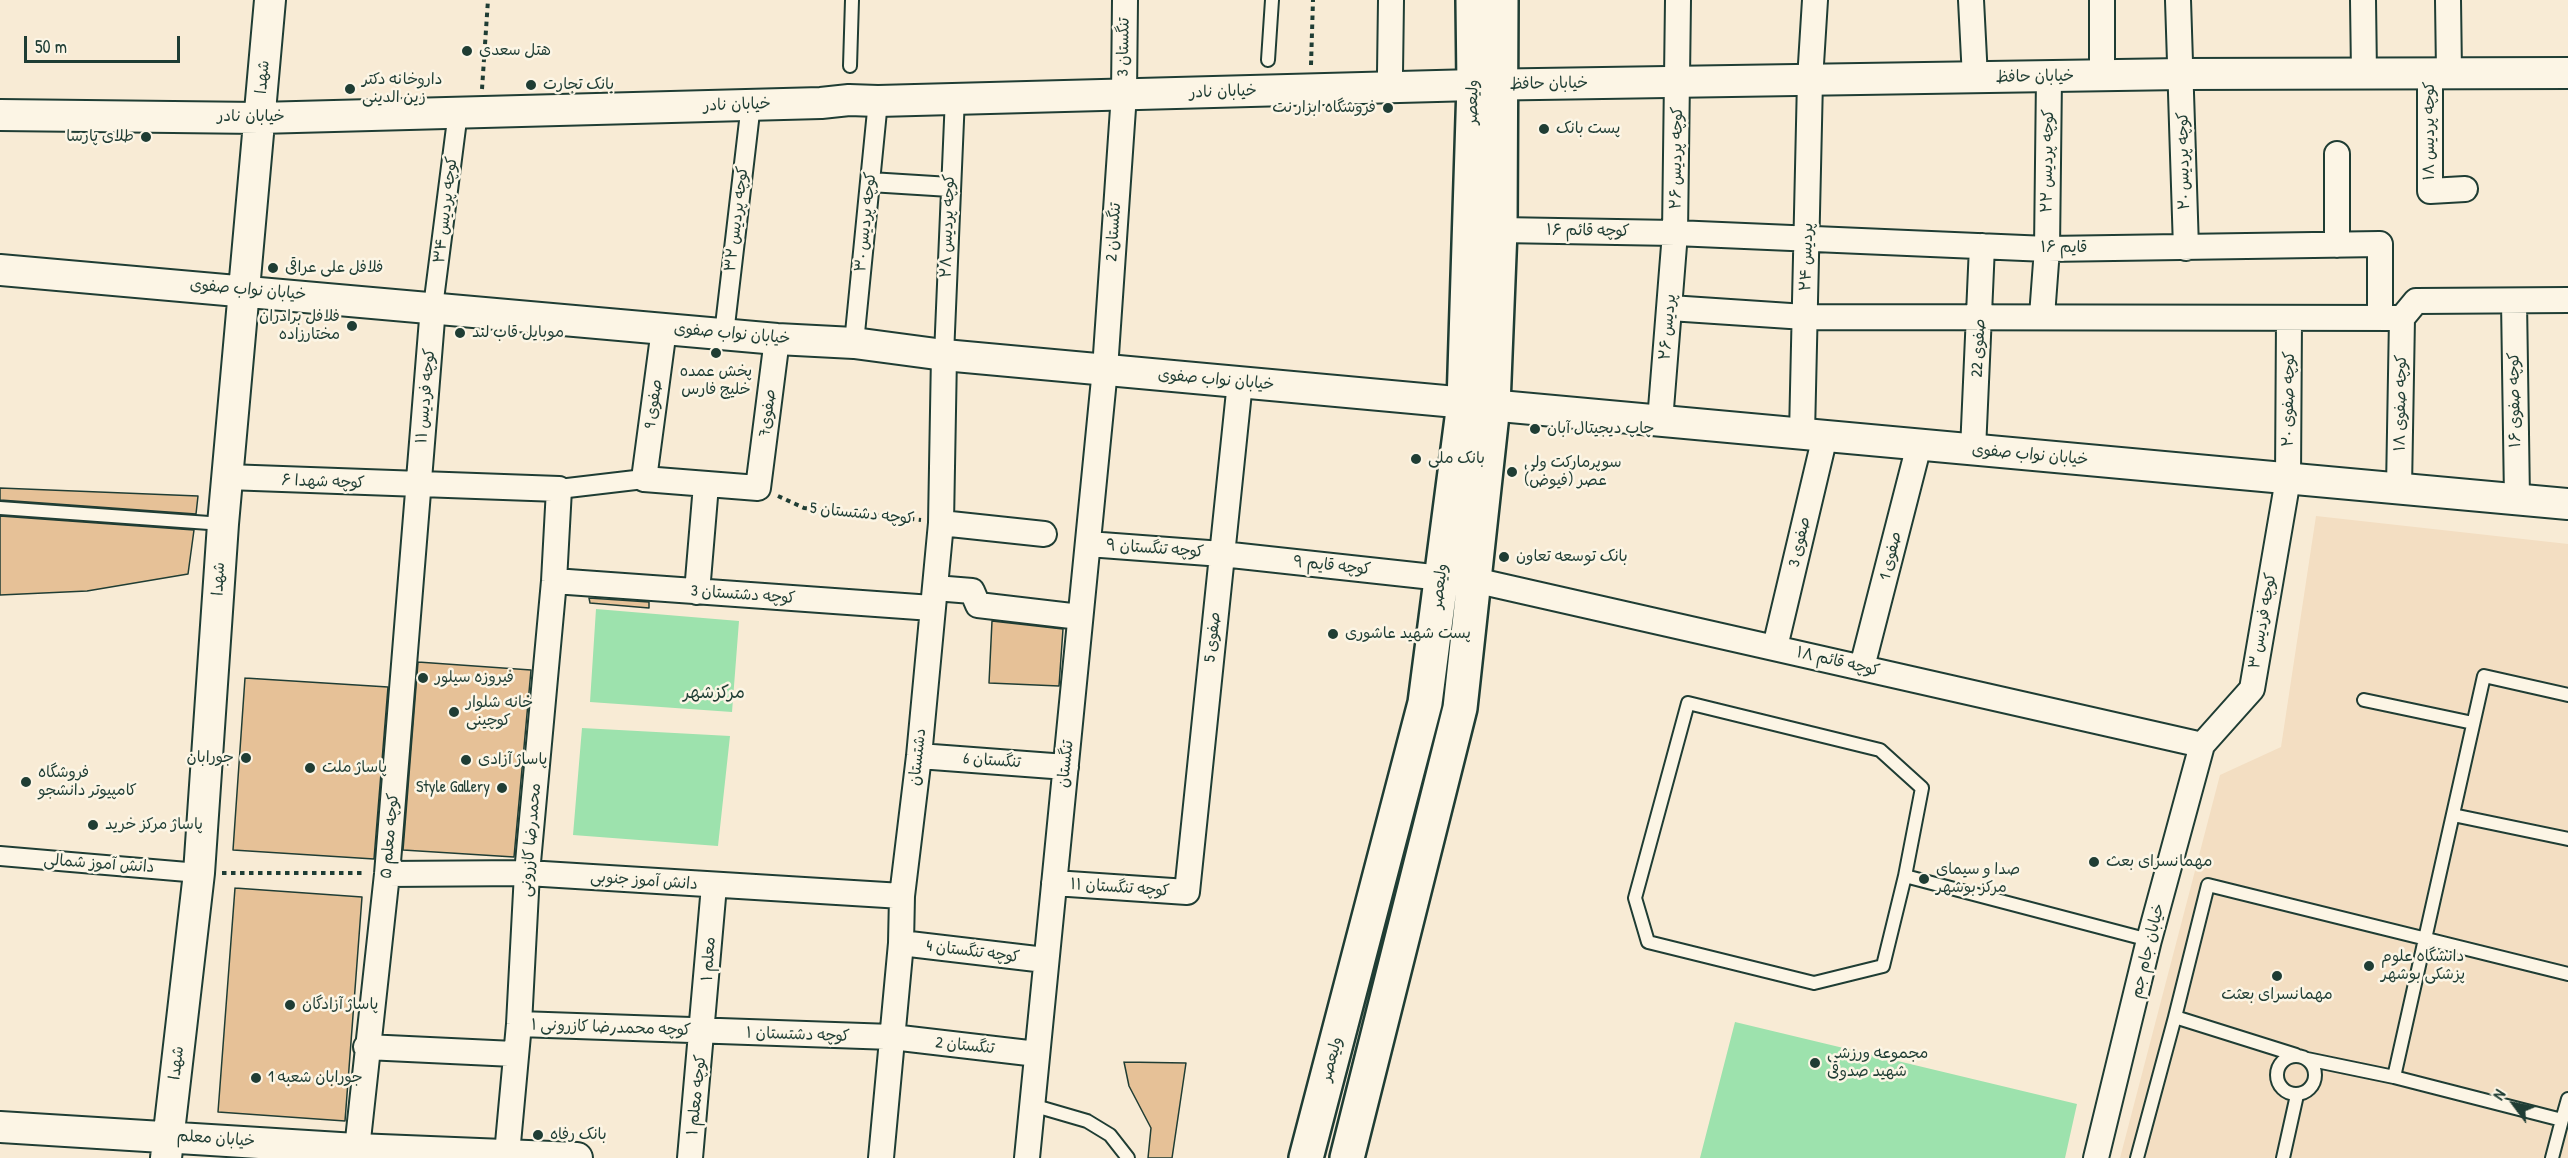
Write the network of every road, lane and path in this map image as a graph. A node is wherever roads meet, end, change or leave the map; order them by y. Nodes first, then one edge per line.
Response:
1 (270, 0) edge
2 (488, 0) edge
3 (852, 0) edge
4 (1125, 0) edge
5 (1272, 0) edge
6 (1313, 0) edge
7 (1391, 0) edge
8 (1473, 0) edge
9 (1501, 0) edge
10 (1678, 0) edge
11 (1815, 0) edge
12 (1971, 0) edge
13 (2102, 0) edge
14 (2178, 0) edge
15 (2363, 0) edge
16 (2448, 0) edge
17 (1268, 60) dead end
18 (850, 66) dead end
19 (2440, 72) junction
20 (1390, 73) dead end
21 (2364, 73) junction
22 (2568, 73) edge
23 (2182, 74) junction
24 (2102, 76) junction
25 (2049, 77) junction
26 (1975, 78) junction
27 (1810, 80) junction
28 (1678, 82) junction
29 (1488, 85) junction
30 (1311, 89) junction
31 (1124, 94) junction
32 (955, 97) junction
33 (878, 101) junction
34 (751, 104) junction
35 (469, 112) junction
36 (0, 115) edge
37 (260, 118) junction
38 (2337, 154) dead end
39 (870, 182) junction
40 (950, 187) junction
41 (2465, 189) dead end
42 (1500, 230) junction
43 (1675, 233) junction
44 (1808, 238) junction
45 (2337, 245) junction
46 (1982, 246) junction
47 (2186, 248) junction
48 (2047, 249) junction
49 (0, 270) edge
50 (244, 290) junction
51 (2568, 300) edge
52 (2514, 301) junction
53 (433, 307) junction
54 (1670, 308) junction
55 (1980, 316) junction
56 (2042, 316) junction
57 (1805, 317) junction
58 (2391, 318) junction
59 (2289, 319) junction
60 (664, 328) junction
61 (724, 334) junction
62 (777, 339) junction
63 (854, 343) junction
64 (944, 355) junction
65 (1105, 369) junction
66 (1240, 382) junction
67 (1478, 404) junction
68 (1660, 421) junction
69 (1813, 435) junction
70 (1919, 445) junction
71 (1973, 450) junction
72 (227, 477) junction
73 (2288, 478) junction
74 (644, 480) junction
75 (706, 485) junction
76 (419, 486) junction
77 (758, 488) junction
78 (2399, 488) junction
79 (559, 489) junction
80 (2517, 499) junction
81 (2568, 504) edge
82 (0, 508) edge
83 (941, 522) junction
84 (223, 524) junction
85 (1044, 534) dead end
86 (1088, 544) junction
87 (1222, 554) junction
88 (1442, 578) junction
89 (1474, 580) junction
90 (554, 581) junction
91 (697, 592) junction
92 (934, 598) junction
93 (1080, 617) junction
94 (1775, 647) junction
95 (1862, 667) junction
96 (2568, 695) edge
97 (2364, 700) dead end
98 (2473, 723) junction
99 (2202, 745) junction
100 (919, 756) junction
101 (1066, 767) junction
102 (1396, 813) junction
103 (2453, 815) junction
104 (1431, 822) junction
105 (2568, 839) edge
106 (0, 856) edge
107 (199, 873) junction
108 (527, 873) junction
109 (387, 874) junction
110 (1905, 876) junction
111 (1054, 884) junction
112 (714, 886) junction
113 (1187, 892) joint
114 (902, 896) junction
115 (2425, 938) junction
116 (2149, 940) junction
117 (901, 943) junction
118 (1045, 960) junction
119 (2568, 974) edge
120 (2175, 1017) junction
121 (519, 1024) junction
122 (703, 1032) junction
123 (892, 1037) junction
124 (366, 1047) junction
125 (514, 1054) junction
126 (1037, 1054) junction
127 (2301, 1057) junction
128 (2394, 1077) junction
129 (2297, 1095) junction
130 (2568, 1099) edge
131 (1032, 1105) junction
132 (2562, 1119) junction
133 (0, 1127) edge
134 (167, 1147) edge
135 (356, 1154) edge
136 (507, 1154) junction
137 (577, 1158) edge
138 (690, 1158) edge
139 (881, 1158) edge
140 (1027, 1158) edge
141 (1128, 1158) edge
142 (1306, 1158) edge
143 (1347, 1158) edge
144 (2096, 1158) edge
145 (2137, 1158) edge
146 (2283, 1158) edge
147 (2552, 1158) edge

1 - 37 street, شهدا
2 - 35 path
3 - 18 lane
4 - 31 street, تنگستان 3
5 - 17 lane
6 - 30 path
7 - 20 street
8 - 29 main road, ولیعصر
9 - 29 main road, ولیعصر
10 - 28 street, کوچه پردیس ۲۶
11 - 27 street, پردیس ۲۴
12 - 26 street
13 - 24 street
14 - 23 street, کوچه پردیس ۲۰
15 - 21 street
16 - 19 street
19 - 21 street, خیابان حافظ
19 - 22 street, خیابان حافظ
19 - 41 street, کوچه پردیس ۱۸
21 - 23 street, خیابان حافظ
23 - 24 street, خیابان حافظ
23 - 47 street, کوچه پردیس ۲۰
24 - 25 street, خیابان حافظ
25 - 26 street, خیابان حافظ
25 - 48 street, کوچه پردیس ۲۲
26 - 27 street, خیابان حافظ
27 - 28 street, خیابان حافظ
27 - 44 street, پردیس ۲۴
28 - 29 street, خیابان حافظ
28 - 43 street, کوچه پردیس ۲۶
29 - 30 street, خیابان نادر
29 - 42 main road, ولیعصر
29 - 67 main road, ولیعصر
30 - 31 street, خیابان نادر
31 - 32 street, خیابان نادر
31 - 65 street, تنگستان 2
32 - 33 street, خیابان نادر
32 - 40 street, کوچه پردیس ۲۸
33 - 34 street, خیابان نادر
33 - 39 street, کوچه پردیس ۳۰
34 - 35 street, خیابان نادر
34 - 61 street, کوچه پردیس ۳۲
35 - 37 street, خیابان نادر
35 - 53 street, کوچه پردیس ۳۴
36 - 37 street, خیابان نادر
37 - 50 street, شهدا
38 - 45 street
39 - 40 street
39 - 63 street, کوچه پردیس ۳۰
40 - 64 street, کوچه پردیس ۲۸
42 - 43 street, کوچه قائم ۱۶
42 - 67 main road, ولیعصر
43 - 44 street, قایم ۱۶
43 - 54 street, پردیس ۲۶
44 - 46 street, قایم ۱۶
44 - 57 street, پردیس ۲۴
45 - 47 street, قایم ۱۶
45 - 58 street, قایم ۱۶
46 - 48 street, قایم ۱۶
46 - 55 street, صفوی 22
47 - 48 street, قایم ۱۶
48 - 56 street, کوچه پردیس ۲۲
49 - 50 street, خیابان نواب صفوی
50 - 53 street, خیابان نواب صفوی
50 - 72 street, شهدا
51 - 52 street
52 - 58 street
52 - 80 street, کوچه صفوی ۱۶
53 - 60 street, خیابان نواب صفوی
53 - 76 street, کوچه فردیس ۱۱
54 - 57 street
54 - 68 street, پردیس ۲۶
55 - 56 street
55 - 57 street
55 - 71 street, صفوی 22
56 - 59 street
57 - 69 street, پردیس ۲۴
58 - 59 street
58 - 78 street, کوچه صفوی ۱۸
59 - 73 street, کوچه صفوی ۲۰
60 - 61 street, خیابان نواب صفوی
60 - 74 street, صفوی 9
61 - 62 street, خیابان نواب صفوی
62 - 63 street, خیابان نواب صفوی
62 - 77 street, صفوی7
63 - 64 street, خیابان نواب صفوی
64 - 65 street, خیابان نواب صفوی
64 - 83 street, دشتستان
65 - 66 street, خیابان نواب صفوی
65 - 86 street, تنگستان
66 - 67 street, خیابان نواب صفوی
66 - 87 street, صفوی 5
67 - 68 street, خیابان نواب صفوی
67 - 88 main road, ولیعصر
67 - 89 main road, ولیعصر
68 - 69 street, خیابان نواب صفوی
69 - 70 street, خیابان نواب صفوی
69 - 94 street, صفوی 3
70 - 71 street, خیابان نواب صفوی
70 - 95 street, صفوی 1
71 - 73 street, خیابان نواب صفوی
72 - 76 street, کوچه شهدا ۶
72 - 84 street, شهدا
73 - 78 street, خیابان نواب صفوی
73 - 99 street, کوچه فردیس ۳
74 - 75 street
74 - 79 street
75 - 77 street
75 - 91 street
76 - 79 street, کوچه شهدا ۶
76 - 109 street, کوچه معلم ۵
77 - 83 path, کوچه دشتستان 5
78 - 80 street, خیابان نواب صفوی
79 - 90 street, محمدرضا کازرونی
80 - 81 street, خیابان نواب صفوی
82 - 84 lane
83 - 85 street
83 - 92 street, دشتستان
84 - 107 street, شهدا
86 - 87 street, کوچه تنگستان ۹
86 - 93 street, تنگستان
87 - 88 street, کوچه قایم ۹
87 - 113 street, صفوی 5
88 - 102 main road, ولیعصر
89 - 94 street, کوچه قائم ۱۸
89 - 104 main road, ولیعصر
90 - 91 street, کوچه دشتستان 3
90 - 108 street, محمدرضا کازرونی
91 - 92 street, کوچه دشتستان 3
92 - 93 street, کوچه دشتستان 3
92 - 100 street, دشتستان
93 - 101 street, تنگستان
94 - 95 street, کوچه قائم ۱۸
95 - 99 street, کوچه قائم ۱۸
96 - 98 lane
97 - 98 lane
98 - 103 lane
99 - 116 street, خیابان جام جم
100 - 101 street, تنگستان 6
100 - 114 street, دشتستان
101 - 111 street, تنگستان
102 - 104 main road
102 - 142 main road, ولیعصر
103 - 105 lane
103 - 115 lane
104 - 143 main road, ولیعصر
106 - 107 street, دانش آموز شمالی
107 - 109 path
107 - 134 street, شهدا
108 - 109 street, دانش آموز جنوبی
108 - 112 street, دانش آموز جنوبی
108 - 121 street, محمدرضا کازرونی
109 - 124 street, کوچه معلم ۵
110 - 110 lane
110 - 116 lane
111 - 113 street, کوچه تنگستان ۱۱
111 - 118 street, تنگستان
112 - 114 street, دانش آموز جنوبی
112 - 122 street, معلم ۱
114 - 117 street, دشتستان
115 - 119 lane
115 - 120 lane
115 - 128 lane
116 - 144 street, خیابان جام جم
117 - 118 street, کوچه تنگستان 4
117 - 123 street, دشتستان
118 - 126 street, تنگستان
120 - 127 lane
120 - 145 lane
121 - 122 street, کوچه محمدرضا کازرونی ۱
121 - 125 street, محمدرضا کازرونی
122 - 123 street, کوچه دشتستان ۱
122 - 138 street, کوچه معلم ۱
123 - 126 street, تنگستان 2
123 - 139 street, دشتستان
124 - 125 street
124 - 135 street, کوچه معلم ۵
125 - 136 street, محمدرضا کازرونی
126 - 131 street, تنگستان
127 - 128 lane
127 - 129 lane
127 - 129 lane
128 - 132 lane
129 - 146 lane
130 - 132 lane
131 - 140 street, تنگستان
131 - 141 lane
132 - 147 lane
133 - 134 street, خیابان معلم
134 - 135 street, خیابان معلم
135 - 136 street, خیابان معلم
136 - 137 street, خیابان معلم

